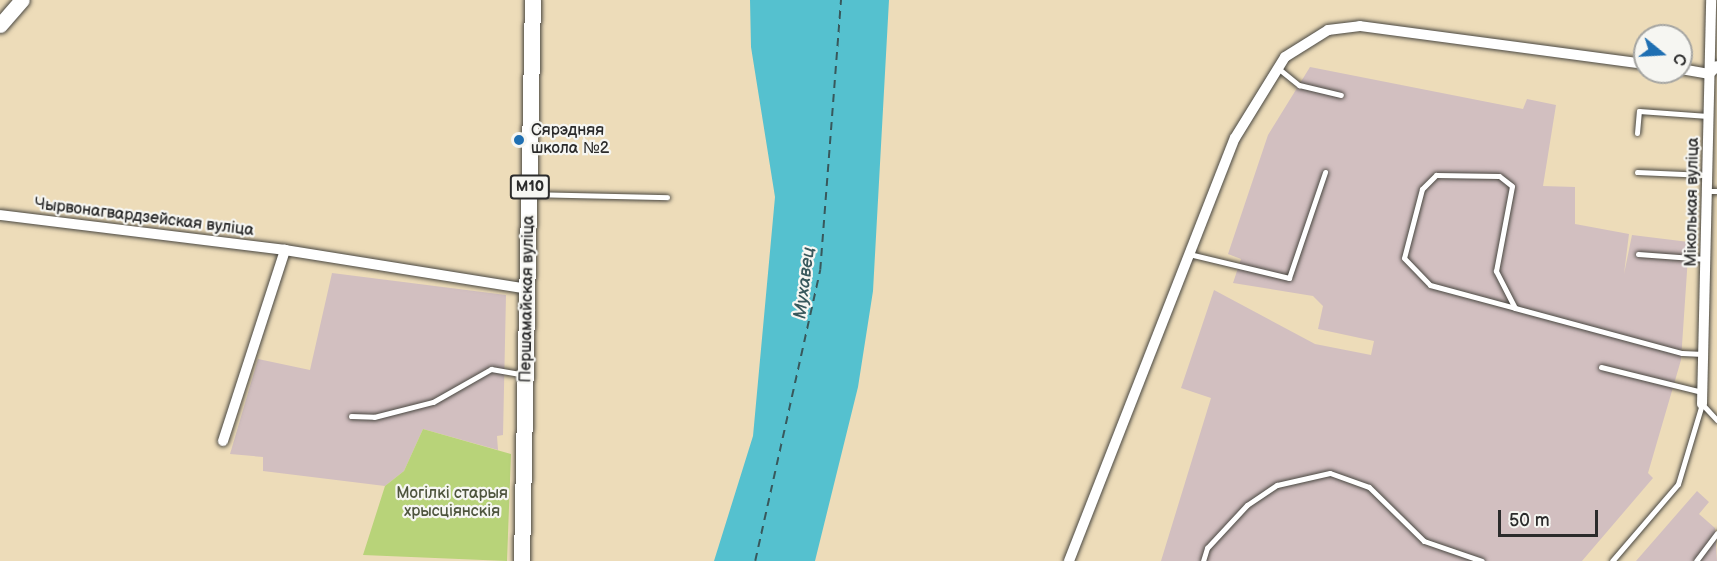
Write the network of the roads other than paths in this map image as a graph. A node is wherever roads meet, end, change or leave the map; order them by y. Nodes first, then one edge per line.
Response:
1 (22, 0) edge
2 (533, 0) edge
3 (1711, 0) edge
4 (0, 25) edge
5 (1710, 27) junction
6 (1717, 42) edge
7 (1633, 62) edge
8 (1278, 68) junction
9 (1693, 69) edge
10 (1713, 70) edge
11 (1341, 95) dead end
12 (1710, 116) junction
13 (1637, 133) dead end
14 (1325, 172) dead end
15 (1637, 172) dead end
16 (1708, 175) junction
17 (1712, 191) edge
18 (530, 194) junction
19 (667, 197) dead end
20 (0, 215) edge
21 (285, 250) junction
22 (1189, 254) junction
23 (1638, 254) dead end
24 (1707, 259) junction
25 (529, 289) junction
26 (1515, 308) junction
27 (1704, 354) junction
28 (1601, 367) dead end
29 (526, 375) junction
30 (1702, 392) junction
31 (1702, 404) junction
32 (351, 416) dead end
33 (1717, 420) edge
34 (223, 441) dead end
35 (1717, 533) edge
36 (522, 561) edge
37 (1069, 561) edge
38 (1203, 561) edge
39 (1482, 561) edge
40 (1612, 561) edge
41 (1696, 561) edge

1 - 4 street
2 - 18 main road, Першамайская вуліца / М10
3 - 5 street, Міколькая вуліца
5 - 6 street
5 - 10 street, Міколькая вуліца
7 - 8 street
8 - 11 lane
8 - 22 street
9 - 10 street
10 - 12 street, Міколькая вуліца
12 - 13 lane
12 - 16 street, Міколькая вуліца
14 - 22 lane
15 - 16 lane
16 - 17 street, Міколькая вуліца
17 - 24 street, Міколькая вуліца
18 - 19 lane
18 - 25 main road, Першамайская вуліца / М10
20 - 21 street, Чырвонагвардзейская вуліца
21 - 25 street, Чырвонагвардзейская вуліца
21 - 34 street
22 - 37 street
23 - 24 lane
24 - 27 street, Міколькая вуліца
25 - 29 main road, Першамайская вуліца / М10
26 - 26 lane
26 - 27 lane
27 - 30 street, Міколькая вуліца
28 - 30 lane
29 - 32 lane
29 - 36 main road, Першамайская вуліца / М10
30 - 31 street, Міколькая вуліца
31 - 33 lane
31 - 40 lane
35 - 41 lane
38 - 39 lane

